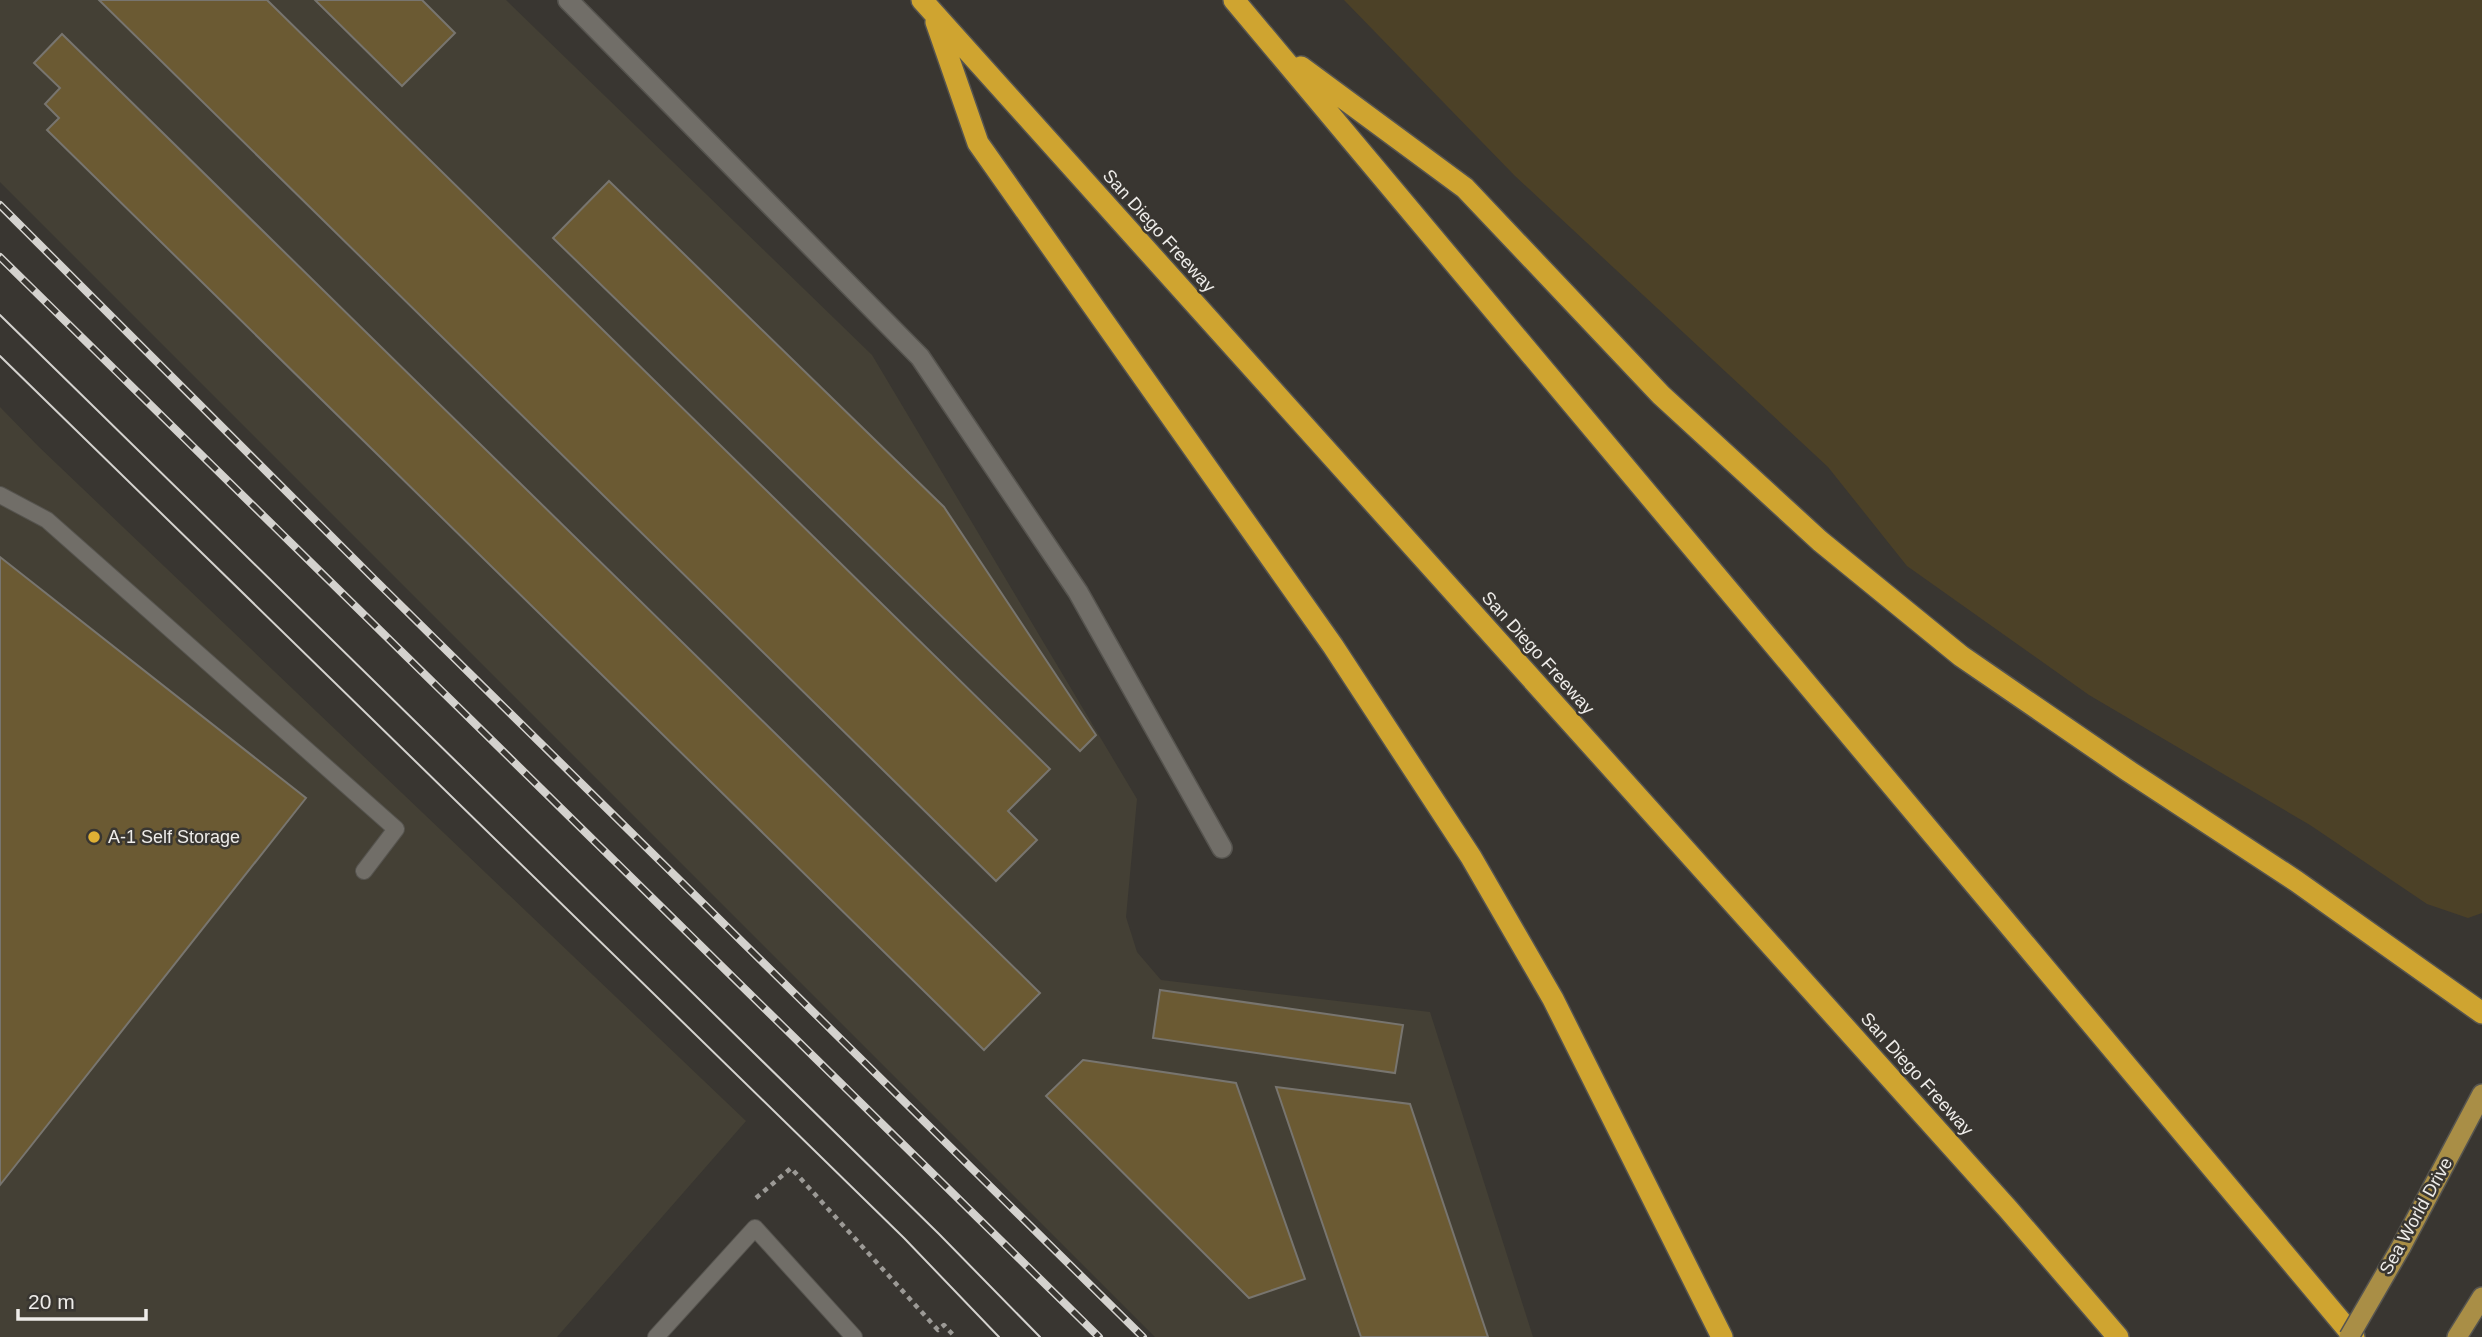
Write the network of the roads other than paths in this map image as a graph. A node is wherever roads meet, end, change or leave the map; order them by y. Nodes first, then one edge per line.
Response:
1 (568, 0) edge
2 (1234, 0) edge
3 (928, 6) edge
4 (1274, 48) junction
5 (0, 495) edge
6 (1222, 848) dead end
7 (364, 871) dead end
8 (2482, 1013) edge
9 (2482, 1094) edge
10 (2482, 1298) edge
11 (656, 1337) edge
12 (854, 1337) edge
13 (1722, 1337) edge
14 (2118, 1337) edge
15 (2351, 1337) edge
16 (2458, 1337) edge

1 - 6 street
2 - 4 highway
3 - 13 highway
3 - 14 highway, San Diego Freeway
4 - 8 highway
4 - 15 highway
5 - 7 lane
9 - 15 main road, Sea World Drive, bridge
10 - 16 main road
11 - 12 lane

